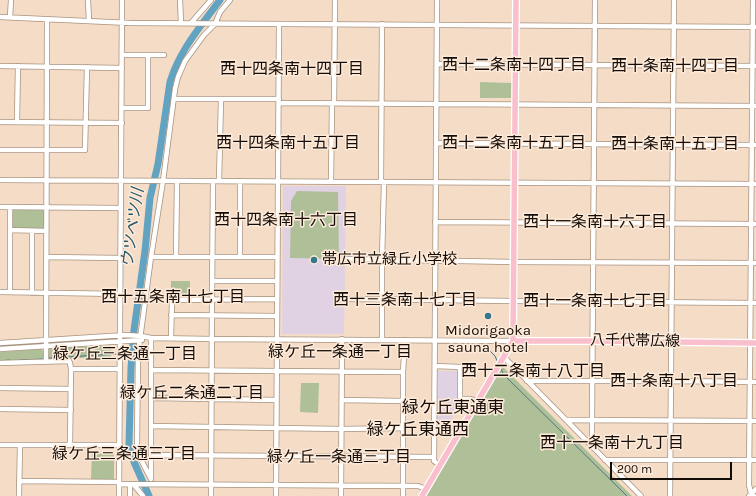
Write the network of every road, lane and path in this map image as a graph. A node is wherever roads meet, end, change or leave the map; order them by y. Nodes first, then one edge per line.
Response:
1 (10, 0) edge
2 (88, 0) edge
3 (122, 0) edge
4 (180, 0) edge
5 (230, 0) edge
6 (335, 0) edge
7 (437, 0) edge
8 (516, 0) edge
9 (595, 0) edge
10 (674, 0) edge
11 (753, 0) edge
12 (209, 1) edge
13 (0, 17) edge
14 (10, 17) junction
15 (47, 19) junction
16 (89, 21) junction
17 (122, 22) junction
18 (181, 23) junction
19 (193, 23) junction
20 (212, 24) junction
21 (279, 24) junction
22 (335, 24) junction
23 (382, 24) junction
24 (438, 24) junction
25 (516, 25) junction
26 (594, 26) junction
27 (674, 27) junction
28 (754, 27) edge
29 (122, 55) junction
30 (148, 55) junction
31 (164, 55) dead end
32 (437, 64) junction
33 (515, 65) junction
34 (594, 65) junction
35 (0, 66) edge
36 (18, 66) junction
37 (674, 66) junction
38 (754, 66) edge
39 (47, 67) junction
40 (87, 68) junction
41 (122, 68) junction
42 (174, 99) junction
43 (221, 99) junction
44 (279, 101) junction
45 (333, 103) junction
46 (382, 103) junction
47 (436, 103) junction
48 (516, 104) junction
49 (594, 105) junction
50 (673, 105) junction
51 (754, 106) edge
52 (122, 108) junction
53 (0, 122) edge
54 (17, 122) junction
55 (46, 123) junction
56 (86, 123) junction
57 (122, 123) junction
58 (436, 143) junction
59 (515, 143) junction
60 (594, 144) junction
61 (673, 145) junction
62 (754, 145) edge
63 (0, 150) edge
64 (47, 151) junction
65 (0, 180) edge
66 (46, 180) junction
67 (122, 180) junction
68 (162, 181) junction
69 (178, 181) junction
70 (216, 181) junction
71 (240, 181) junction
72 (278, 181) junction
73 (331, 181) junction
74 (383, 182) junction
75 (436, 183) junction
76 (514, 183) junction
77 (594, 184) junction
78 (673, 184) junction
79 (754, 184) edge
80 (0, 207) edge
81 (10, 208) junction
82 (46, 208) junction
83 (121, 208) junction
84 (435, 222) junction
85 (514, 223) junction
86 (593, 223) junction
87 (672, 223) junction
88 (753, 223) edge
89 (10, 230) junction
90 (32, 231) junction
91 (46, 231) junction
92 (46, 257) junction
93 (151, 257) junction
94 (176, 257) junction
95 (212, 257) junction
96 (240, 257) junction
97 (277, 257) junction
98 (121, 258) junction
99 (347, 259) dead end
100 (382, 260) junction
101 (435, 261) junction
102 (514, 262) junction
103 (593, 262) junction
104 (672, 263) junction
105 (753, 263) edge
106 (212, 281) junction
107 (277, 281) junction
108 (0, 292) edge
109 (10, 292) junction
110 (32, 293) junction
111 (46, 293) junction
112 (121, 294) junction
113 (212, 299) junction
114 (277, 299) junction
115 (350, 299) dead end
116 (382, 299) junction
117 (435, 300) junction
118 (514, 301) junction
119 (593, 302) junction
120 (672, 302) junction
121 (753, 303) edge
122 (172, 315) junction
123 (212, 316) junction
124 (277, 316) junction
125 (123, 338) junction
126 (139, 338) junction
127 (151, 338) junction
128 (171, 338) junction
129 (212, 339) junction
130 (277, 339) junction
131 (342, 340) junction
132 (382, 340) junction
133 (405, 340) junction
134 (435, 340) junction
135 (593, 340) junction
136 (513, 341) junction
137 (672, 342) junction
138 (0, 343) edge
139 (46, 343) junction
140 (753, 343) edge
141 (0, 349) edge
142 (504, 357) junction
143 (46, 361) junction
144 (0, 363) edge
145 (435, 366) junction
146 (71, 369) junction
147 (120, 369) junction
148 (151, 370) junction
149 (212, 371) junction
150 (277, 371) junction
151 (342, 371) junction
152 (404, 372) junction
153 (527, 381) junction
154 (592, 381) junction
155 (672, 381) junction
156 (750, 382) junction
157 (756, 382) edge
158 (0, 388) edge
159 (70, 389) junction
160 (151, 398) junction
161 (212, 399) junction
162 (276, 400) junction
163 (342, 400) junction
164 (404, 401) junction
165 (478, 402) junction
166 (0, 409) edge
167 (71, 410) junction
168 (567, 420) junction
169 (592, 420) junction
170 (671, 421) junction
171 (750, 421) junction
172 (756, 421) edge
173 (151, 426) junction
174 (212, 427) junction
175 (276, 428) junction
176 (341, 428) junction
177 (403, 428) junction
178 (0, 445) edge
179 (20, 445) junction
180 (70, 445) junction
181 (120, 445) junction
182 (591, 446) junction
183 (151, 455) junction
184 (212, 456) junction
185 (276, 456) junction
186 (341, 456) junction
187 (403, 457) junction
188 (434, 457) junction
189 (605, 460) junction
190 (749, 460) junction
191 (756, 460) edge
192 (670, 461) junction
193 (440, 465) junction
194 (19, 481) junction
195 (119, 483) junction
196 (150, 483) junction
197 (134, 485) junction
198 (211, 485) junction
199 (276, 485) junction
200 (341, 486) junction
201 (403, 486) junction
202 (426, 489) junction
203 (756, 489) edge
204 (753, 495) edge
205 (19, 496) edge
206 (119, 496) edge
207 (130, 496) edge
208 (143, 496) edge
209 (211, 496) edge
210 (276, 496) edge
211 (341, 496) edge
212 (403, 496) edge
213 (422, 496) edge
214 (641, 496) edge
215 (670, 496) edge

1 - 14 street
2 - 16 street
3 - 17 street
4 - 18 street
5 - 20 street
6 - 22 street
7 - 24 street
8 - 25 main road
9 - 26 street
10 - 27 street
11 - 28 street
12 - 19 street
13 - 14 street
14 - 15 street
15 - 16 street
15 - 39 street
16 - 17 street
17 - 18 street
17 - 29 street
18 - 19 street
19 - 20 street
20 - 21 street
20 - 42 street
21 - 22 street
21 - 44 street
22 - 23 street
22 - 45 street
23 - 24 street
23 - 46 street
24 - 25 street
24 - 32 street
25 - 26 street
25 - 33 main road
26 - 27 street
26 - 34 street
27 - 28 street
27 - 37 street
28 - 38 street
29 - 30 street
29 - 41 street
30 - 31 street
30 - 52 street
32 - 33 street
32 - 47 street
33 - 34 street
33 - 48 main road
34 - 37 street
34 - 49 street
35 - 36 street
36 - 39 street
36 - 54 street
37 - 38 street
37 - 50 street
38 - 51 street
39 - 40 street
39 - 55 street
40 - 41 street
40 - 56 street
41 - 52 street
42 - 43 street
42 - 68 street
43 - 44 street
43 - 70 street
44 - 45 street
44 - 72 street
45 - 46 street
45 - 73 street
46 - 47 street
46 - 74 street
47 - 48 street
47 - 58 street
48 - 49 street
48 - 59 main road
49 - 50 street
49 - 60 street
50 - 51 street
50 - 61 street
51 - 62 street
52 - 57 street
53 - 54 street
54 - 55 street
55 - 56 street
55 - 64 street
56 - 57 street
56 - 64 street
57 - 67 street
58 - 59 street
58 - 75 street
59 - 60 street
59 - 76 main road
60 - 61 street
60 - 77 street
61 - 62 street
61 - 78 street
62 - 79 street
63 - 64 street
64 - 66 street
65 - 66 street
66 - 67 street
66 - 82 street
67 - 68 street
67 - 83 street
68 - 69 street
68 - 93 street
69 - 70 street
69 - 94 street
70 - 71 street
70 - 95 street
71 - 72 street
71 - 96 street
72 - 73 street
72 - 97 street
73 - 74 street
74 - 75 street
74 - 100 street
75 - 76 street
75 - 84 street
76 - 77 street
76 - 85 main road
77 - 78 street
77 - 86 street
78 - 79 street
78 - 87 street
79 - 88 street
80 - 81 street
81 - 82 street
81 - 89 street
82 - 83 street
82 - 91 street
83 - 98 street
84 - 85 street
84 - 101 street
85 - 86 street
85 - 102 main road
86 - 87 street
86 - 103 street
87 - 88 street
87 - 104 street
88 - 105 street
89 - 90 street
89 - 109 street
90 - 91 street
90 - 110 street
91 - 92 street
92 - 98 street
92 - 111 street
93 - 94 street
93 - 126 street
94 - 95 street
95 - 96 street
95 - 106 street
96 - 97 street
97 - 107 street
98 - 112 street
99 - 100 street
100 - 101 street
100 - 116 street
101 - 102 street
101 - 117 street
102 - 103 street
102 - 118 main road
103 - 104 street
103 - 119 street
104 - 105 street
104 - 120 street
105 - 121 street
106 - 107 street
106 - 113 street
107 - 114 street
108 - 109 street
109 - 110 street
110 - 111 street
111 - 112 street
111 - 139 street
112 - 125 street
113 - 114 street
113 - 122 street
113 - 123 street
114 - 124 street
115 - 116 street
116 - 117 street
116 - 132 street
117 - 118 street
117 - 134 street
118 - 119 street
118 - 136 main road
119 - 120 street
119 - 135 street
120 - 121 street
120 - 137 street
121 - 140 street
122 - 123 street
122 - 128 street
123 - 124 street
123 - 129 street
124 - 130 street
125 - 126 street
125 - 139 street
125 - 147 street
126 - 127 street
126 - 196 street
127 - 128 street
127 - 148 street
128 - 129 street
129 - 130 street
129 - 149 street
130 - 131 street
130 - 150 street
131 - 132 street
131 - 151 street
132 - 133 street
133 - 134 street
133 - 152 street
134 - 136 street
134 - 145 street
135 - 136 main road, 八千代帯広線
135 - 137 main road, 八千代帯広線
135 - 154 street
136 - 142 main road
137 - 140 main road, 八千代帯広線
137 - 155 street
138 - 139 street
139 - 141 street
139 - 143 street
140 - 156 street
142 - 153 street
142 - 165 main road
143 - 144 street
143 - 146 street
145 - 165 street
145 - 188 street
146 - 147 street
146 - 159 street
147 - 181 street
148 - 149 street
148 - 160 street
149 - 150 street
149 - 161 street
150 - 151 street
150 - 162 street
151 - 152 street
151 - 163 street
152 - 164 street
153 - 154 street
153 - 168 street
154 - 155 street
154 - 169 street
155 - 156 street
155 - 170 street
156 - 157 street
156 - 171 street
158 - 159 street
159 - 167 street
160 - 161 street
160 - 173 street
161 - 162 street
161 - 174 street
162 - 175 street
163 - 164 street
163 - 176 street
164 - 177 street
165 - 193 main road
166 - 167 street
167 - 180 street
168 - 169 street
168 - 182 street
169 - 170 street
169 - 182 street
170 - 171 street
170 - 192 street
171 - 172 street
171 - 190 street
173 - 174 street
173 - 183 street
174 - 175 street
174 - 184 street
175 - 176 street
175 - 185 street
176 - 177 street
176 - 186 street
177 - 187 street
178 - 179 street
179 - 180 street
179 - 194 street
180 - 181 street
181 - 195 street
182 - 189 street
183 - 184 street
183 - 196 street
184 - 185 street
184 - 198 street
185 - 186 street
185 - 199 street
186 - 187 street
186 - 200 street
187 - 188 street
187 - 201 street
188 - 193 street
189 - 192 street
189 - 214 street
190 - 191 street
190 - 192 street
190 - 204 street
192 - 215 street
193 - 202 main road
194 - 195 street
194 - 205 street
195 - 197 street
195 - 206 street
196 - 197 street
196 - 198 street
197 - 207 street
197 - 208 street
198 - 199 street
198 - 209 street
199 - 200 street
199 - 210 street
200 - 201 street
200 - 211 street
201 - 202 street
201 - 212 street
202 - 213 main road
203 - 204 street

